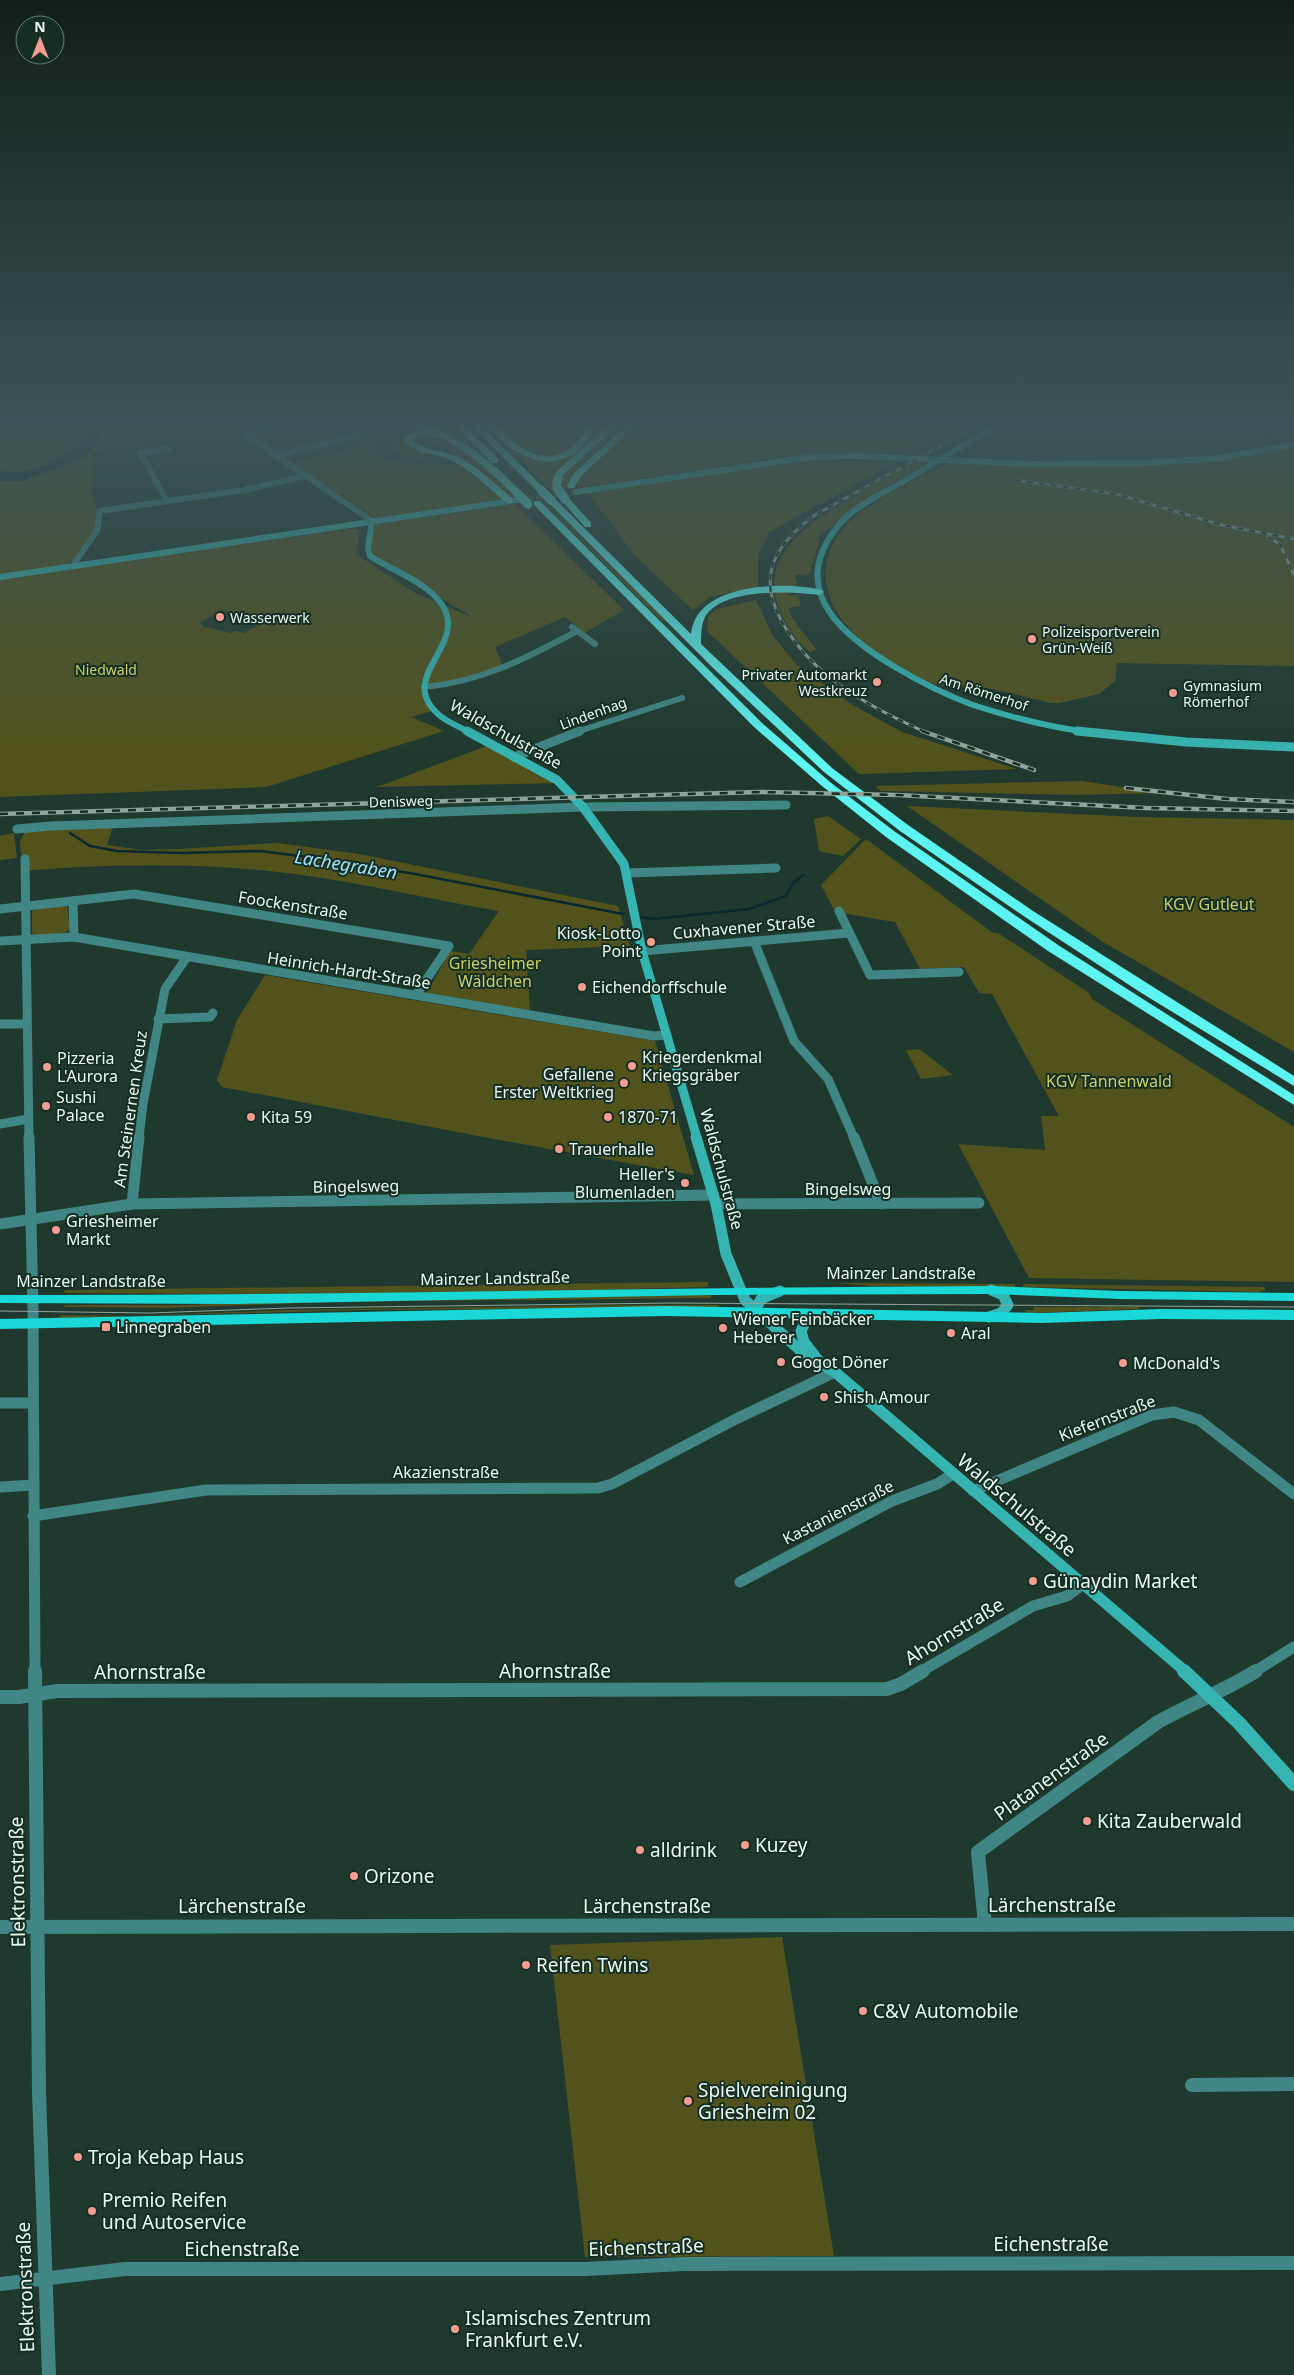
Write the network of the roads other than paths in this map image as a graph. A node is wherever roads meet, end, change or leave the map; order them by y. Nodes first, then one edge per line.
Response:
1 (95, 534) edge
2 (286, 534) edge
3 (370, 534) edge
4 (560, 534) edge
5 (585, 534) edge
6 (595, 534) edge
7 (831, 534) edge
8 (76, 565) junction
9 (0, 577) edge
10 (818, 588) junction
11 (645, 593) junction
12 (595, 644) dead end
13 (696, 645) junction
14 (424, 687) junction
15 (682, 698) dead end
16 (1294, 747) edge
17 (514, 757) junction
18 (786, 805) dead end
19 (583, 807) junction
20 (17, 829) dead end
21 (25, 859) dead end
22 (776, 868) dead end
23 (627, 873) junction
24 (73, 901) junction
25 (26, 906) junction
26 (0, 909) edge
27 (839, 911) dead end
28 (849, 933) junction
29 (74, 937) junction
30 (26, 940) junction
31 (754, 941) junction
32 (0, 942) edge
33 (642, 952) junction
34 (187, 957) junction
35 (959, 972) dead end
36 (416, 995) junction
37 (213, 1013) dead end
38 (158, 1019) junction
39 (0, 1024) edge
40 (26, 1024) junction
41 (667, 1035) junction
42 (1294, 1082) edge
43 (1294, 1101) edge
44 (28, 1119) junction
45 (0, 1124) edge
46 (715, 1199) junction
47 (979, 1203) dead end
48 (132, 1204) junction
49 (881, 1204) junction
50 (31, 1220) junction
51 (0, 1224) edge
52 (992, 1290) junction
53 (740, 1291) junction
54 (781, 1291) junction
55 (1294, 1297) edge
56 (33, 1298) junction
57 (0, 1299) edge
58 (757, 1312) junction
59 (816, 1315) junction
60 (1294, 1315) edge
61 (986, 1317) junction
62 (32, 1323) junction
63 (0, 1324) edge
64 (820, 1363) junction
65 (834, 1372) junction
66 (0, 1402) edge
67 (33, 1402) junction
68 (953, 1474) junction
69 (33, 1485) junction
70 (0, 1487) edge
71 (973, 1491) junction
72 (1294, 1494) edge
73 (33, 1516) junction
74 (740, 1582) dead end
75 (1082, 1585) junction
76 (1294, 1647) edge
77 (35, 1695) junction
78 (1211, 1696) junction
79 (0, 1697) edge
80 (1294, 1784) edge
81 (1294, 1924) edge
82 (985, 1925) junction
83 (0, 1927) edge
84 (38, 1927) junction
85 (1294, 2084) edge
86 (1192, 2085) dead end
87 (1294, 2263) edge
88 (46, 2279) junction
89 (0, 2284) edge
90 (49, 2375) edge

1 - 8 street
2 - 8 street
3 - 14 street
4 - 43 highway, bridge
5 - 11 highway, bridge
6 - 11 highway
7 - 10 street
8 - 9 street
10 - 13 highway
10 - 16 street, Am Römerhof
11 - 13 highway
12 - 14 street, Waldschulstraße
13 - 42 highway
14 - 17 street, Waldschulstraße
15 - 17 street, Lindenhag
17 - 19 street, Waldschulstraße
18 - 19 street, Denisweg
19 - 20 street, Denisweg
19 - 23 street, Waldschulstraße
21 - 25 street, Elektronstraße
22 - 23 street
23 - 33 street, Waldschulstraße
24 - 25 street, Foockenstraße
24 - 29 street
24 - 36 street, Foockenstraße
25 - 26 street, Foockenstraße
25 - 30 street, Elektronstraße
27 - 28 street
28 - 31 street, Cuxhavener Straße
28 - 35 street
29 - 30 street, Heinrich-Hardt-Straße
29 - 34 street, Heinrich-Hardt-Straße
30 - 32 street, Heinrich-Hardt-Straße
30 - 40 street, Elektronstraße
31 - 33 street, Cuxhavener Straße
31 - 49 street
33 - 41 street, Waldschulstraße
34 - 36 street, Heinrich-Hardt-Straße
34 - 38 street, Am Steinernen Kreuz
36 - 41 street, Heinrich-Hardt-Straße
37 - 38 street, Am Steinernen Kreuz
38 - 48 street, Am Steinernen Kreuz
39 - 40 street
40 - 44 street, Elektronstraße
41 - 46 street, Waldschulstraße
44 - 45 street
44 - 50 street, Elektronstraße
46 - 48 street, Bingelsweg
46 - 49 street, Bingelsweg
46 - 53 street, Waldschulstraße
47 - 49 street, Bingelsweg
48 - 50 street, Bingelsweg
50 - 51 street, Bingelsweg
50 - 56 street, Elektronstraße
52 - 54 main road, Mainzer Landstraße
52 - 55 main road, Mainzer Landstraße
52 - 61 street, Mainzer Landstraße
53 - 54 main road, Mainzer Landstraße
53 - 56 main road, Mainzer Landstraße
53 - 58 street, Waldschulstraße
54 - 58 street
56 - 57 main road, Mainzer Landstraße
56 - 62 street, Elektronstraße
58 - 59 main road, Mainzer Landstraße
58 - 62 main road, Mainzer Landstraße
58 - 64 street, Waldschulstraße
59 - 61 main road, Mainzer Landstraße
59 - 64 street, Waldschulstraße
60 - 61 main road, Mainzer Landstraße
62 - 63 main road, Mainzer Landstraße
62 - 67 street, Elektronstraße
64 - 65 street, Waldschulstraße
65 - 68 street, Waldschulstraße
65 - 73 street, Akazienstraße
66 - 67 street
67 - 69 street, Elektronstraße
68 - 71 street, Waldschulstraße
68 - 74 street, Kastanienstraße
69 - 70 street
69 - 73 street, Elektronstraße
71 - 72 street, Kiefernstraße
71 - 75 street, Waldschulstraße
73 - 77 street, Elektronstraße
75 - 77 street, Ahornstraße
75 - 78 street, Waldschulstraße
76 - 78 street
77 - 79 street, Ahornstraße
77 - 84 street, Elektronstraße
78 - 80 street, Waldschulstraße
78 - 82 street, Platanenstraße
81 - 82 street, Lärchenstraße
82 - 84 street, Lärchenstraße
83 - 84 street, Lärchenstraße
84 - 88 street, Elektronstraße
85 - 86 street
87 - 88 street, Eichenstraße
88 - 89 street, Eichenstraße
88 - 90 street, Elektronstraße

